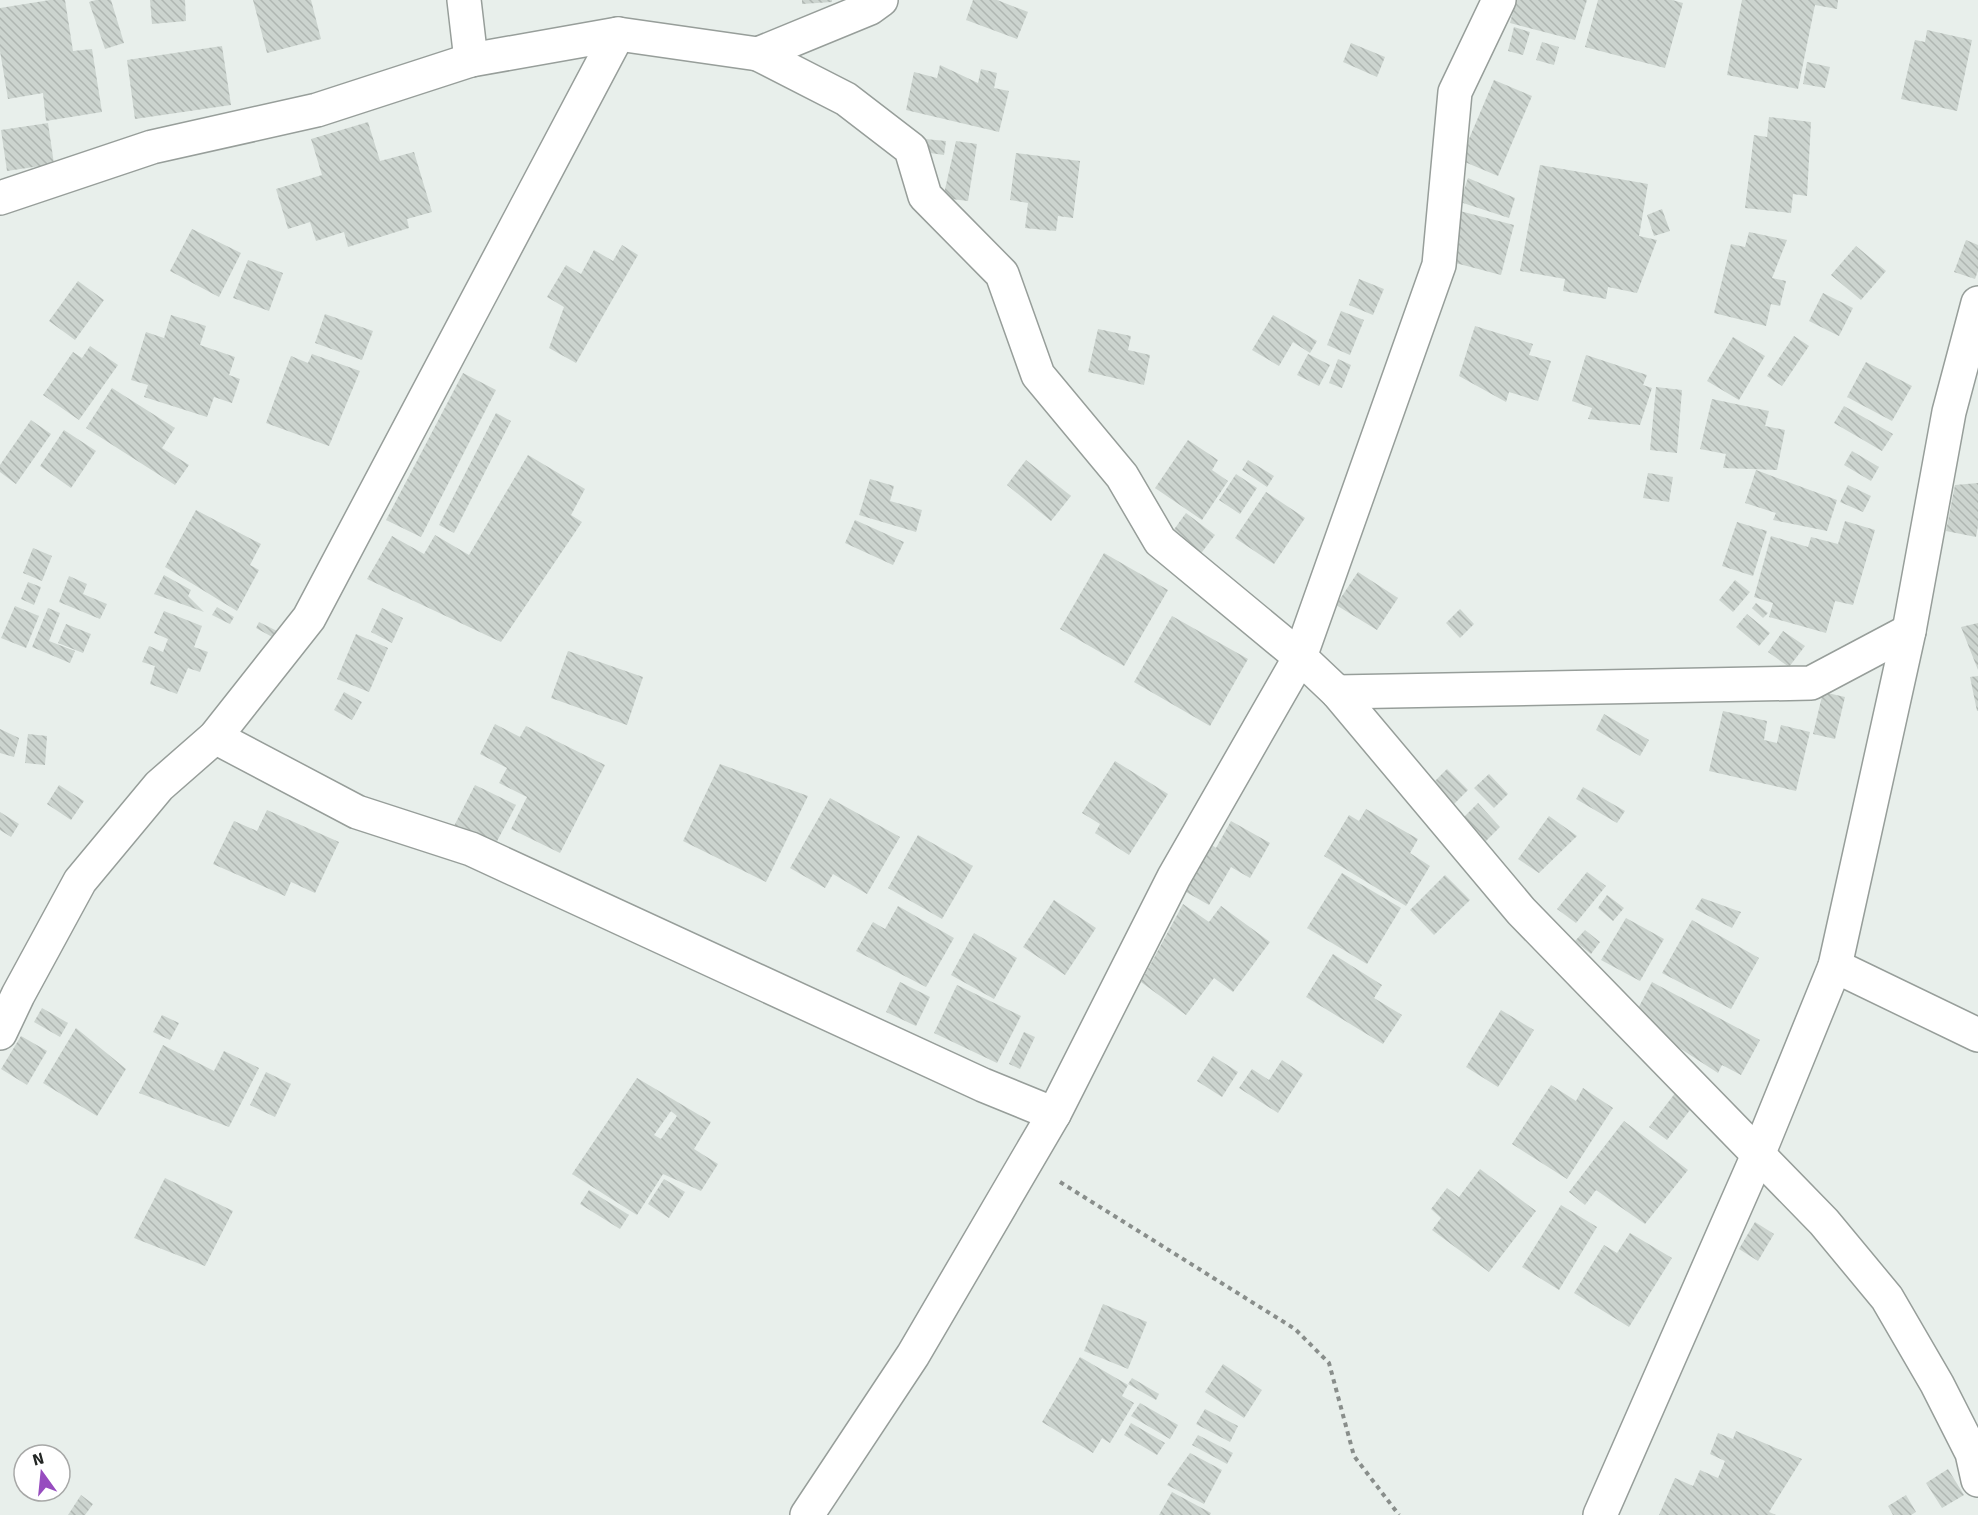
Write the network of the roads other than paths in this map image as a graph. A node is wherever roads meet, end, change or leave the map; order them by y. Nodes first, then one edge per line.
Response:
1 (464, 0) edge
2 (881, 0) edge
3 (1498, 0) edge
4 (618, 34) junction
5 (758, 54) junction
6 (471, 60) junction
7 (0, 198) edge
8 (1978, 303) edge
9 (1908, 631) junction
10 (1300, 657) junction
11 (1337, 692) junction
12 (215, 737) junction
13 (1834, 966) junction
14 (0, 1033) edge
15 (1978, 1035) edge
16 (1054, 1114) junction
17 (1758, 1155) junction
18 (1978, 1480) edge
19 (807, 1515) edge
20 (1600, 1515) edge

1 - 6 street
2 - 5 street
3 - 10 street
4 - 5 street
4 - 6 street
4 - 12 street
5 - 10 street
6 - 7 street
8 - 9 street
9 - 11 street
9 - 13 street
10 - 11 street
10 - 16 street
11 - 17 street
12 - 14 street
12 - 16 street
13 - 15 street
13 - 17 street
16 - 19 street
17 - 18 street
17 - 20 street

